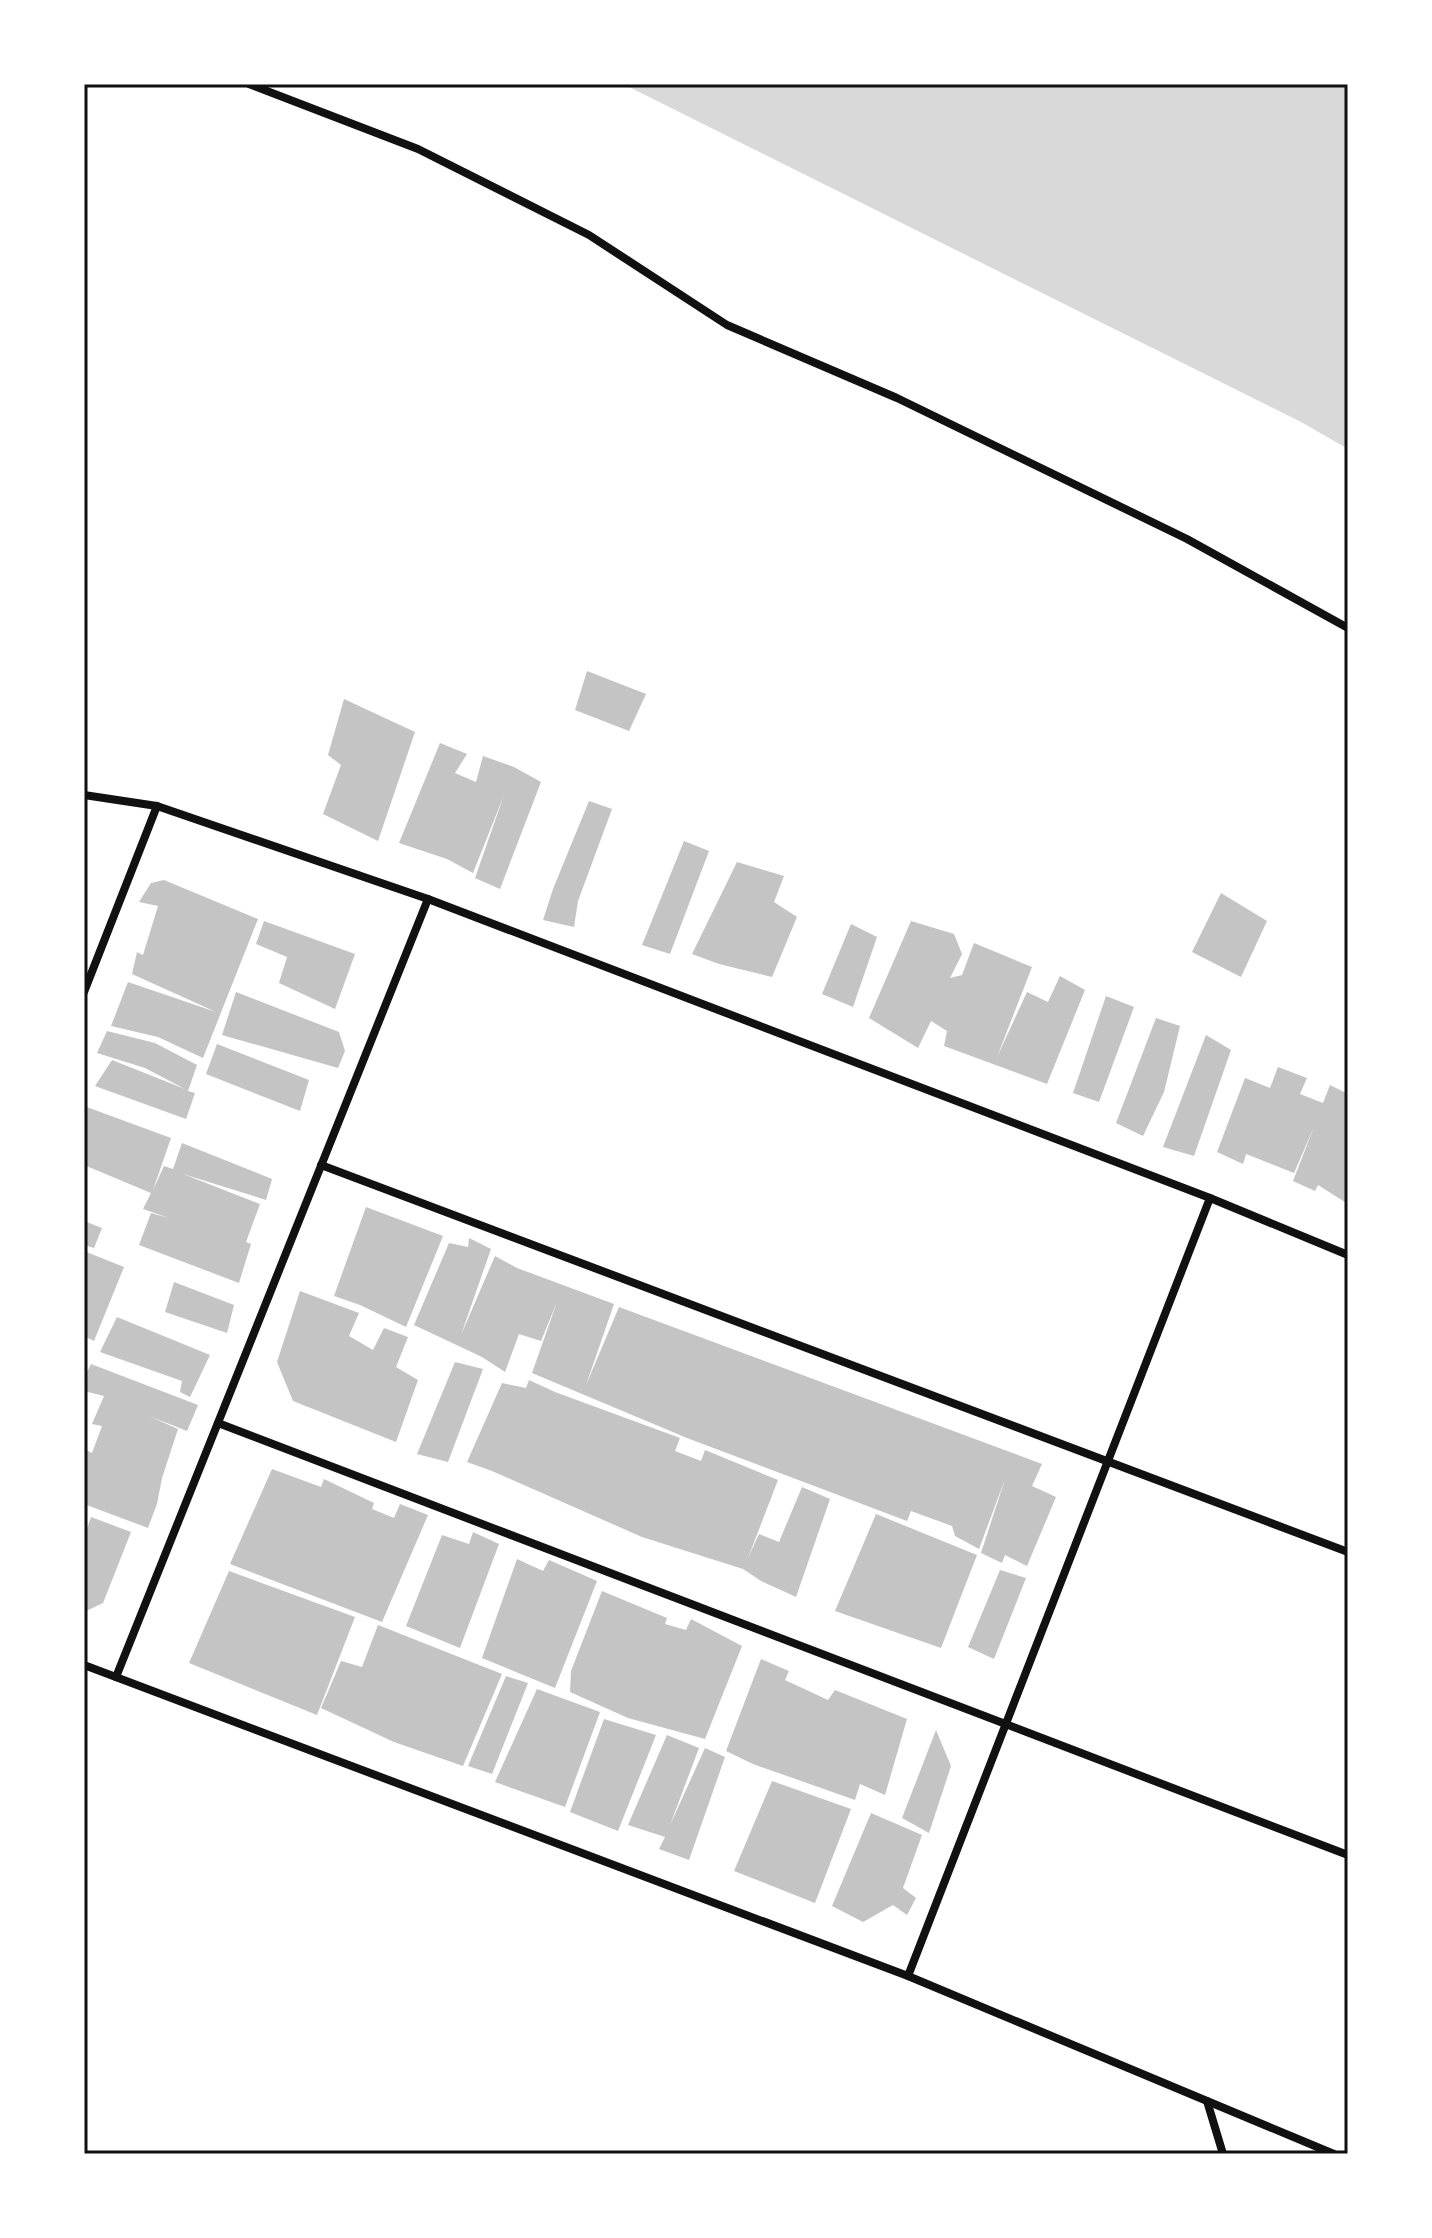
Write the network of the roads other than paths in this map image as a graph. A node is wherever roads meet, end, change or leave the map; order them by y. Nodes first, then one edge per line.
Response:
1 (249, 84) edge
2 (1348, 628) edge
3 (84, 795) edge
4 (157, 806) junction
5 (428, 899) junction
6 (84, 992) edge
7 (321, 1165) junction
8 (1210, 1198) junction
9 (1348, 1255) edge
10 (218, 1423) junction
11 (1108, 1461) junction
12 (1348, 1552) edge
13 (84, 1665) edge
14 (116, 1677) junction
15 (1005, 1724) junction
16 (1348, 1855) edge
17 (908, 1976) junction
18 (1207, 2101) junction
19 (1223, 2154) edge
20 (1334, 2154) edge

1 - 2 street
3 - 4 street
4 - 5 street
4 - 6 street
5 - 7 street
5 - 8 street
7 - 10 street
7 - 11 street
8 - 9 street
8 - 11 street
10 - 14 street
10 - 15 street
11 - 12 street
11 - 15 street
13 - 14 street
14 - 17 street
15 - 16 street
15 - 17 street
17 - 18 street
18 - 19 street
18 - 20 street

